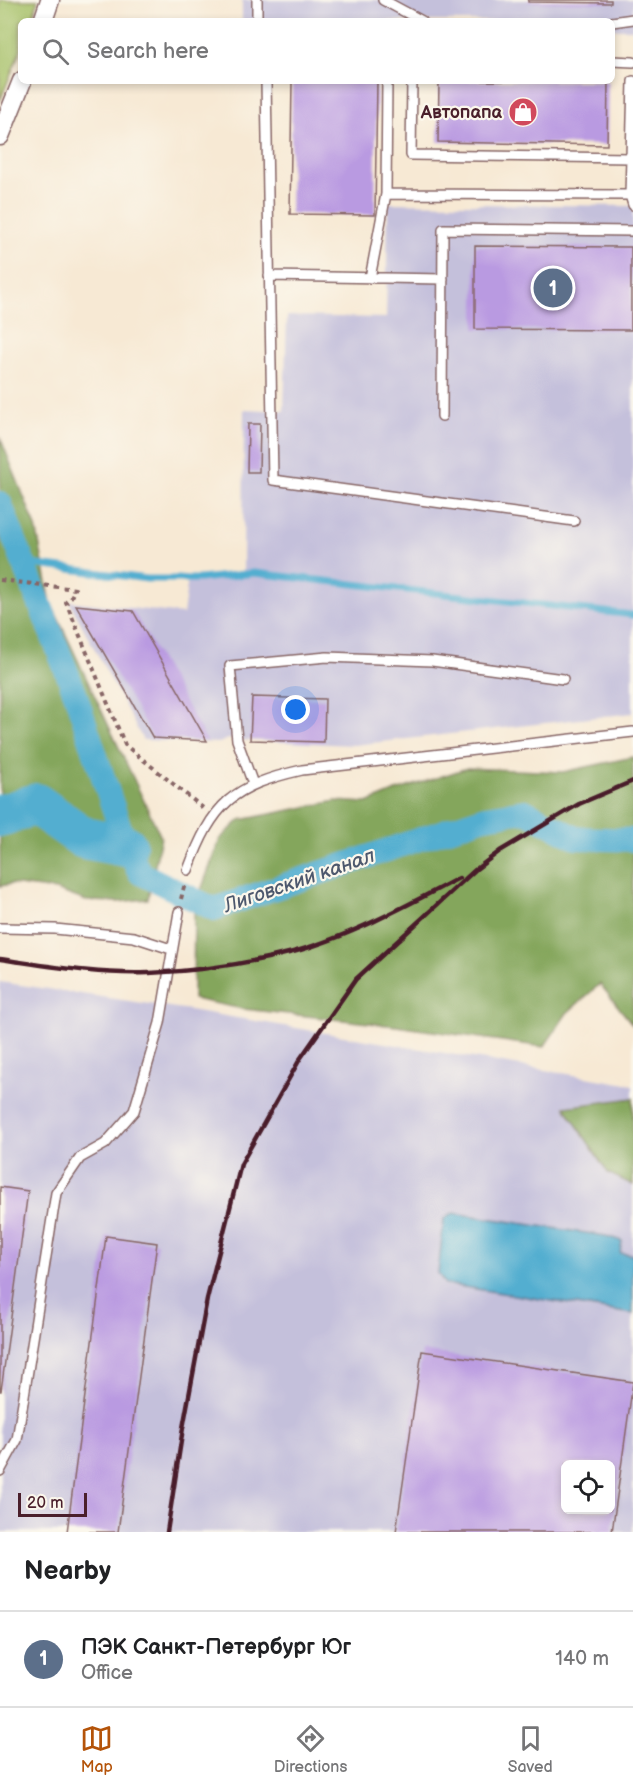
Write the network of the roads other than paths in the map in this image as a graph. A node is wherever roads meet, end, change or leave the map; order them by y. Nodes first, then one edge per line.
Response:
1 (50, 0) edge
2 (257, 0) edge
3 (383, 0) edge
4 (44, 18) edge
5 (257, 18) edge
6 (416, 18) edge
7 (633, 19) edge
8 (615, 22) edge
9 (615, 62) edge
10 (633, 62) edge
11 (633, 81) edge
12 (21, 84) edge
13 (266, 84) edge
14 (387, 84) edge
15 (412, 84) edge
16 (0, 136) edge
17 (631, 158) junction
18 (386, 194) junction
19 (632, 200) edge
20 (633, 231) edge
21 (269, 276) junction
22 (370, 278) junction
23 (443, 279) junction
24 (442, 416) dead end
25 (574, 521) dead end
26 (563, 679) dead end
27 (633, 732) edge
28 (253, 784) junction
29 (188, 870) road end
30 (179, 912) road end
31 (0, 928) edge
32 (171, 949) junction
33 (1, 1468) edge

1 - 4 street
2 - 5 lane
3 - 6 lane
7 - 8 lane
9 - 10 lane
11 - 17 lane
12 - 16 street
13 - 21 lane
14 - 18 lane
15 - 17 lane
17 - 19 lane
18 - 19 lane
18 - 22 lane
20 - 23 lane
21 - 22 lane
21 - 25 lane
22 - 23 lane
23 - 24 lane
26 - 28 lane
27 - 28 lane
28 - 29 lane
30 - 32 lane
31 - 32 lane
32 - 33 lane

